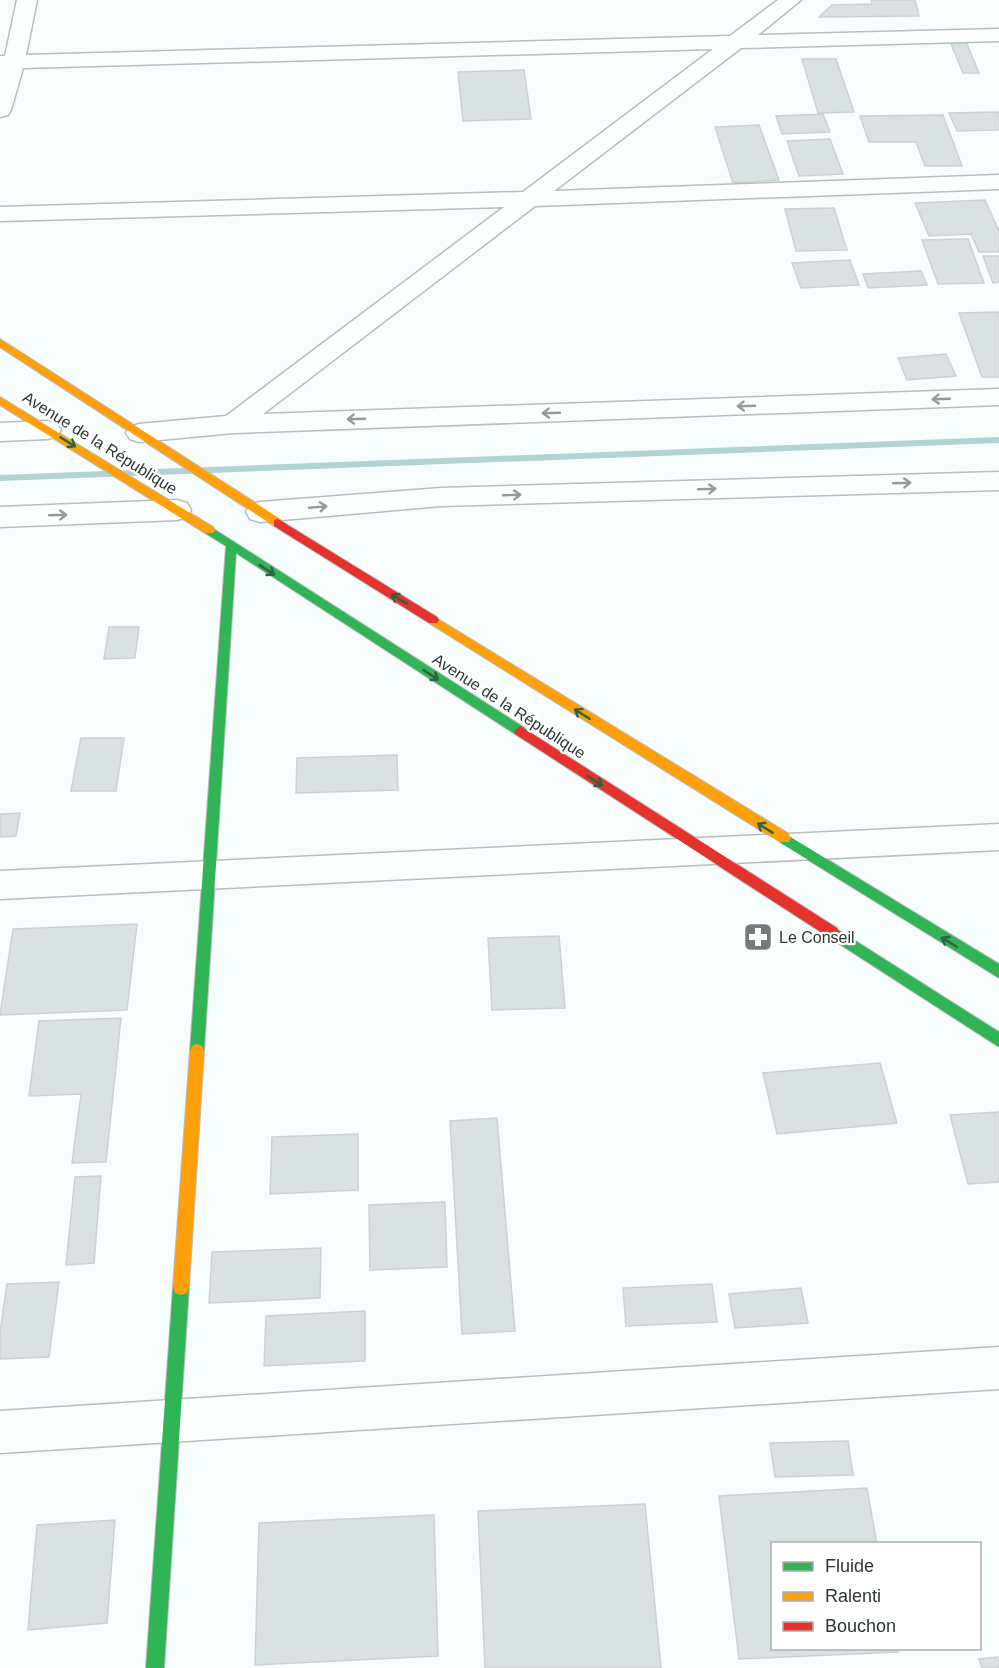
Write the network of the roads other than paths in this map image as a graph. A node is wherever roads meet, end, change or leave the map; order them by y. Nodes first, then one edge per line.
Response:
1 (27, 0) edge
2 (791, 0) edge
3 (999, 35) edge
4 (734, 43) junction
5 (7, 62) edge
6 (0, 110) edge
7 (999, 182) edge
8 (529, 199) junction
9 (0, 214) edge
10 (0, 342) edge
11 (999, 397) edge
12 (0, 400) edge
13 (232, 424) junction
14 (48, 430) junction
15 (0, 432) edge
16 (139, 433) junction
17 (999, 481) edge
18 (177, 510) junction
19 (260, 512) junction
20 (0, 518) edge
21 (231, 547) junction
22 (999, 837) edge
23 (795, 847) junction
24 (705, 851) junction
25 (209, 875) junction
26 (0, 885) edge
27 (999, 972) edge
28 (999, 1040) edge
29 (999, 1368) edge
30 (172, 1421) junction
31 (0, 1432) edge
32 (155, 1668) edge

1 - 5 street
2 - 4 street
3 - 4 street
4 - 5 street
4 - 8 street
5 - 6 street
7 - 8 street
8 - 9 street
8 - 13 street
10 - 16 main road, Avenue de la République
11 -> 13 street
12 - 14 main road, Avenue de la République
13 - 16 street
14 - 15 street
14 -> 18 main road, Avenue de la République
16 - 19 main road, Avenue de la République
19 -> 17 street
20 -> 18 street
18 - 21 main road, Avenue de la République
23 -> 19 main road, Avenue de la République
21 -> 24 main road, Avenue de la République
21 - 25 main road
22 - 23 street
23 - 24 street
27 -> 23 main road, Avenue de la République
24 - 25 street
24 - 28 main road, Avenue de la République
25 - 26 street
25 - 30 main road
29 - 30 street
30 - 31 street
30 - 32 main road

